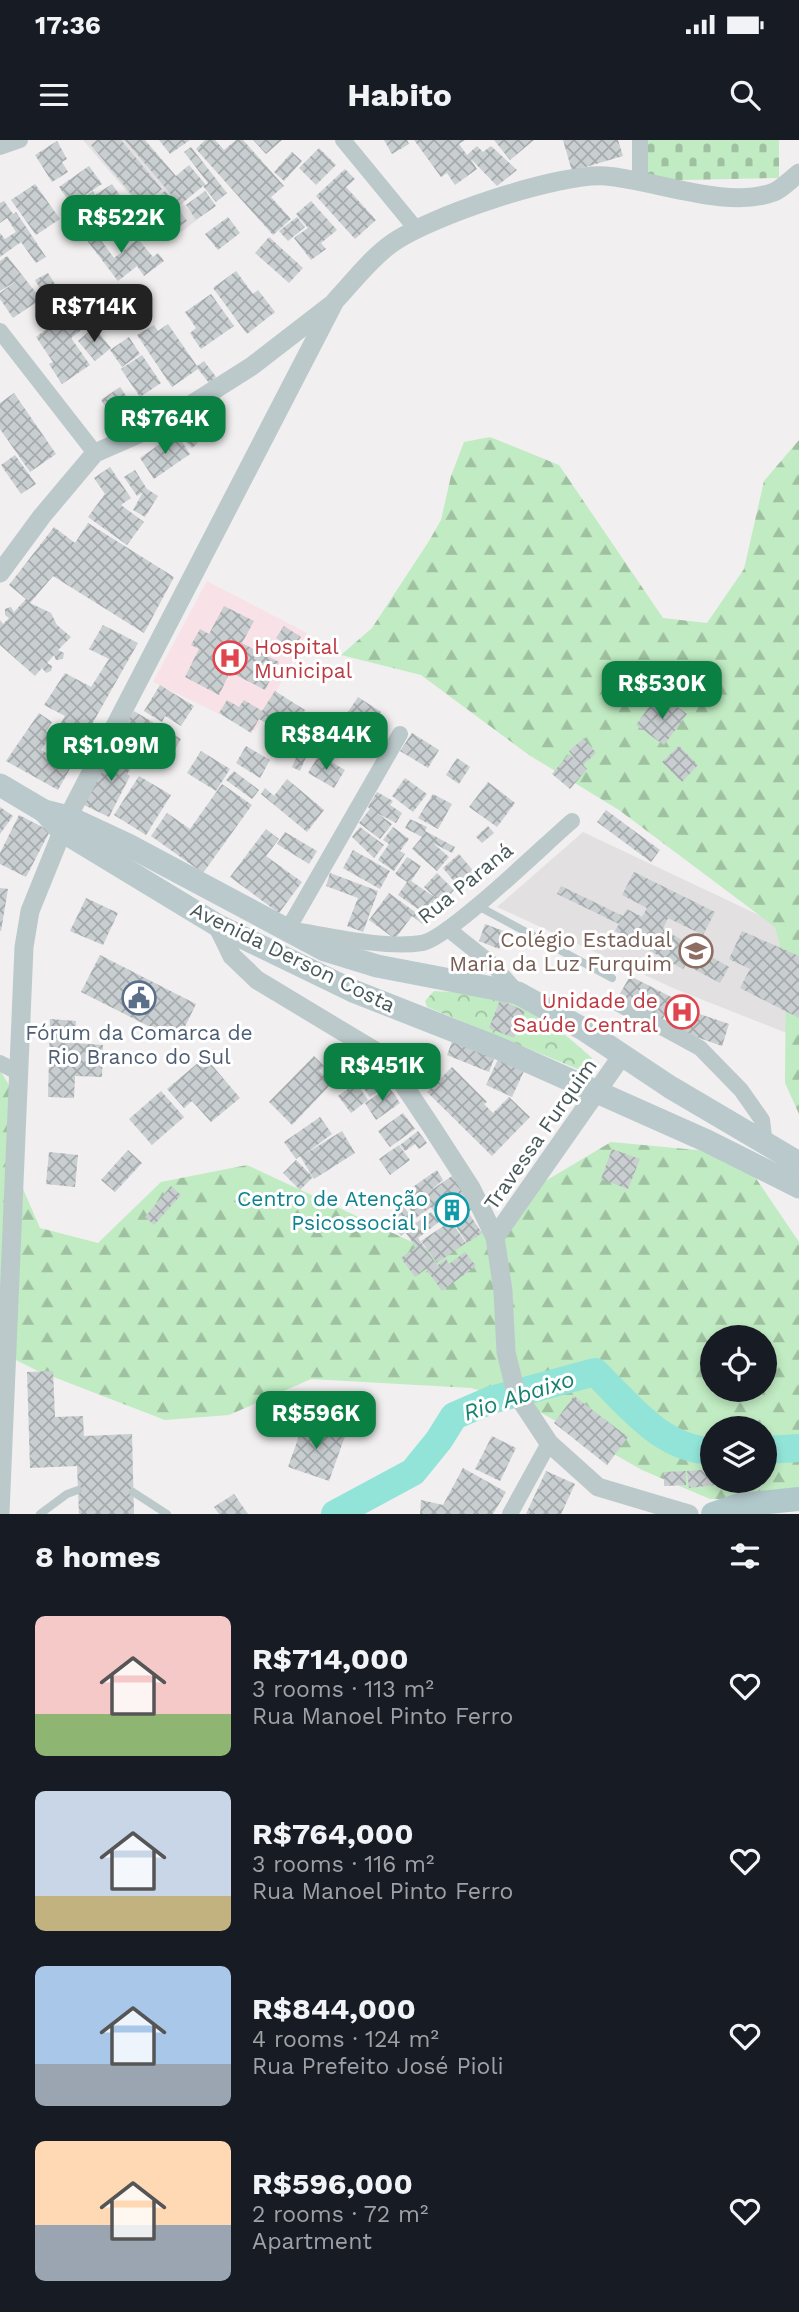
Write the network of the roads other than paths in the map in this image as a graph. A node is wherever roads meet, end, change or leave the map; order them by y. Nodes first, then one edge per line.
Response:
1 (20, 140) edge
2 (343, 140) edge
3 (640, 140) edge
4 (0, 147) edge
5 (799, 173) edge
6 (640, 181) junction
7 (417, 230) junction
8 (335, 301) junction
9 (2, 337) edge
10 (95, 453) junction
11 (0, 573) edge
12 (400, 734) dead end
13 (0, 785) edge
14 (572, 821) dead end
15 (65, 824) junction
16 (476, 905) junction
17 (217, 925) junction
18 (288, 929) junction
19 (448, 929) junction
20 (407, 971) junction
21 (612, 978) dead end
22 (518, 993) junction
23 (619, 1004) dead end
24 (399, 1009) junction
25 (621, 1057) junction
26 (0, 1063) edge
27 (19, 1073) junction
28 (598, 1092) junction
29 (765, 1145) junction
30 (799, 1163) edge
31 (799, 1188) edge
32 (495, 1237) junction
33 (549, 1443) junction
34 (78, 1490) dead end
35 (133, 1492) dead end
36 (799, 1499) edge
37 (739, 1509) edge
38 (0, 1513) edge
39 (40, 1514) edge
40 (167, 1514) edge
41 (510, 1514) edge
42 (689, 1514) edge
43 (713, 1514) edge

1 - 4 street
2 - 7 street
3 - 6 street
5 - 6 street
6 - 7 street
7 - 8 street
8 - 10 street
8 - 15 street
9 - 10 street
10 - 11 street
12 - 18 street
13 - 15 main road
14 - 16 street, Rua Paraná
15 - 17 main road, Avenida Derson Costa
15 - 18 main road, Avenida Derson Costa
15 - 27 street
16 - 19 street, Rua Paraná
16 - 21 lane
17 - 24 main road, Avenida Derson Costa
17 - 32 street
18 - 19 street, Rua Paraná
18 - 20 main road, Avenida Derson Costa
19 - 22 street
20 - 22 main road, Avenida Derson Costa
20 - 24 main road
22 - 25 main road, Avenida Derson Costa
23 - 29 street
24 - 28 main road, Avenida Derson Costa
25 - 28 street, Travessa Furquim
25 - 29 main road, Avenida Derson Costa
26 - 27 street
27 - 38 street
28 - 31 main road, Avenida Derson Costa
28 - 32 street, Travessa Furquim
29 - 30 main road, Avenida Derson Costa
32 - 33 street
33 - 41 street
33 - 42 street
34 - 39 lane
35 - 40 lane
36 - 37 main road
37 - 43 main road

